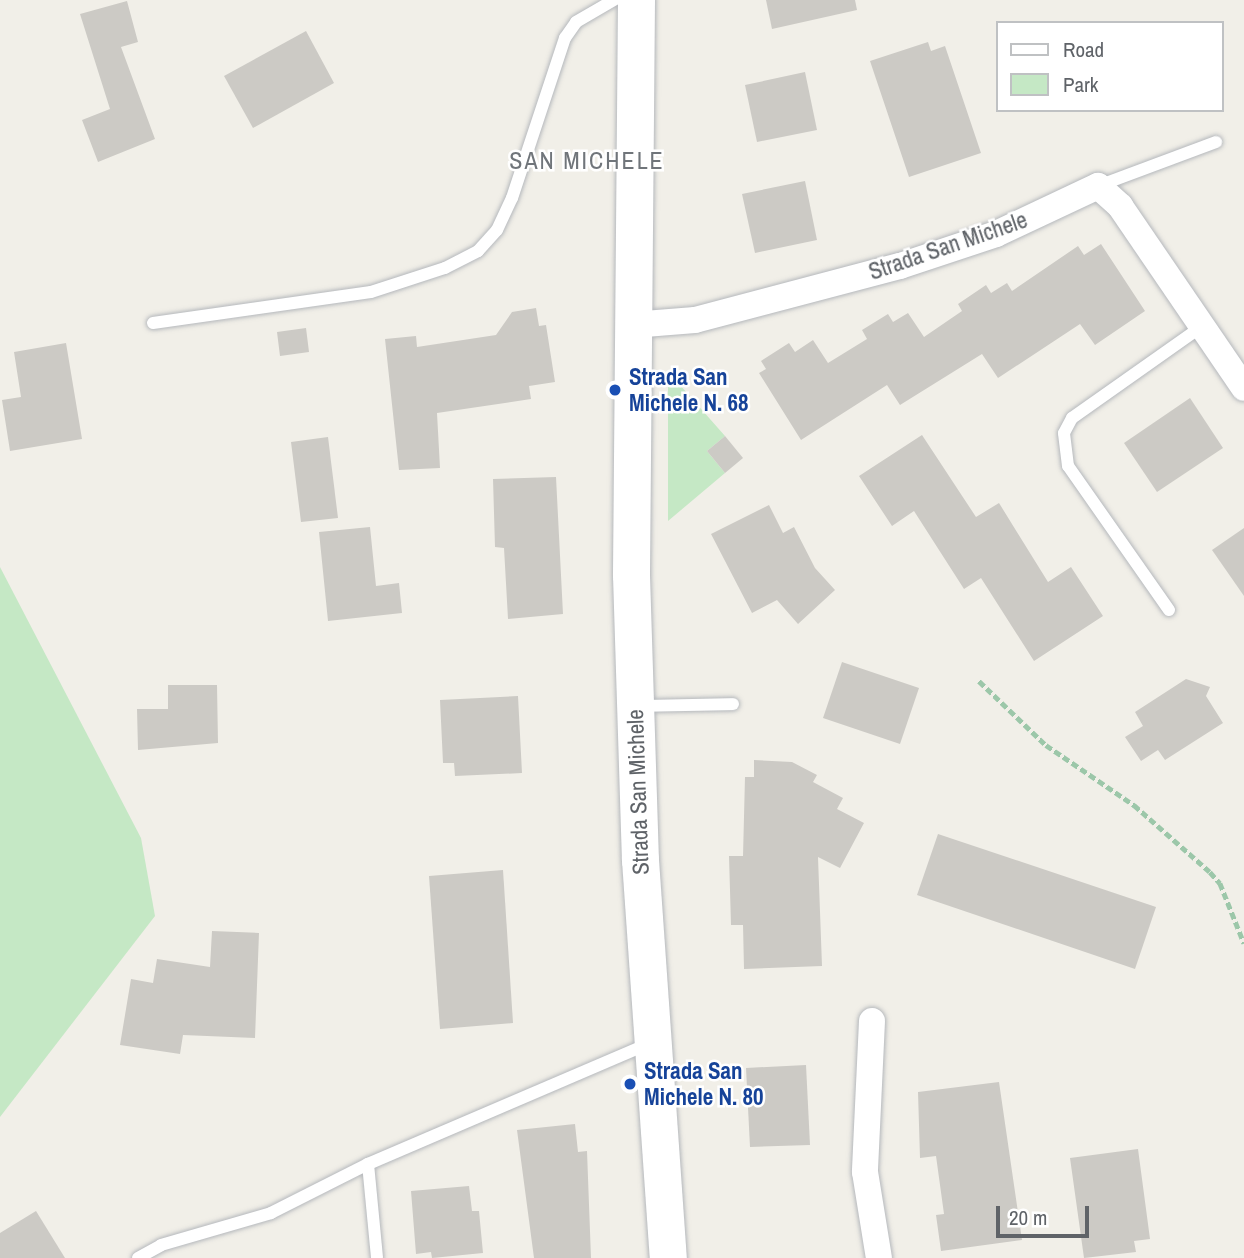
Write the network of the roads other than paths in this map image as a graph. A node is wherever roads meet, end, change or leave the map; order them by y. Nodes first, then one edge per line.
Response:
1 (614, 0) edge
2 (636, 0) edge
3 (1216, 142) dead end
4 (1098, 186) junction
5 (153, 323) dead end
6 (632, 325) junction
7 (1202, 327) junction
8 (1244, 388) edge
9 (1169, 610) dead end
10 (733, 704) dead end
11 (636, 706) junction
12 (872, 1021) dead end
13 (652, 1042) junction
14 (368, 1164) junction
15 (138, 1258) edge
16 (377, 1258) edge
17 (667, 1258) edge
18 (878, 1258) edge

1 - 5 lane
2 - 6 street, Strada San Michele
3 - 4 lane
4 - 6 street, Strada San Michele
4 - 7 street
6 - 11 street, Strada San Michele
7 - 8 street
7 - 9 lane
10 - 11 lane
11 - 13 street, Strada San Michele
12 - 18 street
13 - 14 lane
13 - 17 street, Strada San Michele
14 - 15 lane
14 - 16 lane

